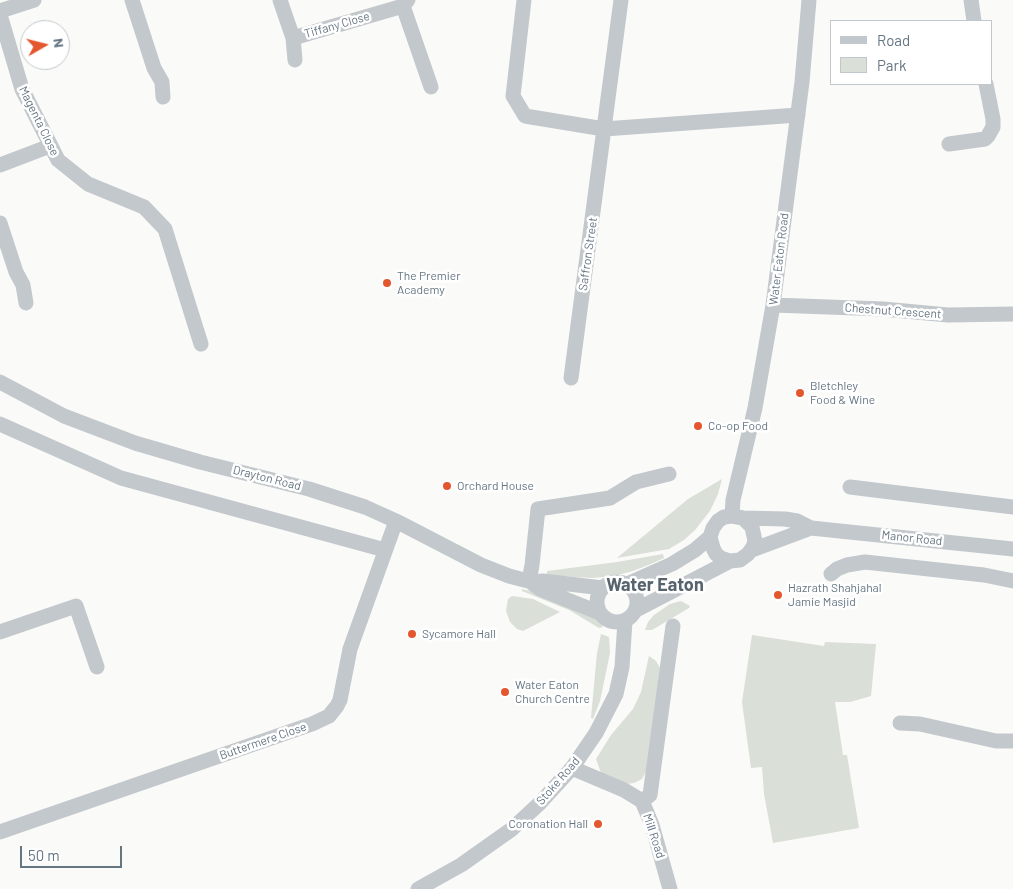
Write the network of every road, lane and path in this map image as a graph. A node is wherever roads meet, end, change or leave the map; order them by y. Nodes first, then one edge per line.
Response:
1 (34, 0) edge
2 (132, 0) edge
3 (280, 0) edge
4 (524, 0) edge
5 (620, 0) edge
6 (809, 0) edge
7 (970, 0) edge
8 (406, 3) edge
9 (0, 11) edge
10 (0, 15) edge
11 (974, 20) edge
12 (293, 38) junction
13 (294, 60) dead end
14 (986, 85) edge
15 (431, 87) dead end
16 (164, 97) dead end
17 (798, 115) junction
18 (604, 129) junction
19 (950, 144) dead end
20 (50, 146) junction
21 (0, 165) edge
22 (0, 223) edge
23 (26, 303) dead end
24 (773, 306) junction
25 (1013, 314) edge
26 (201, 344) dead end
27 (571, 378) dead end
28 (0, 382) edge
29 (0, 424) edge
30 (669, 474) dead end
31 (850, 487) dead end
32 (1013, 507) edge
33 (738, 517) junction
34 (396, 521) junction
35 (811, 528) junction
36 (710, 537) junction
37 (1013, 548) edge
38 (385, 550) junction
39 (752, 550) junction
40 (730, 561) junction
41 (831, 574) dead end
42 (1013, 581) edge
43 (530, 582) junction
44 (627, 584) junction
45 (603, 588) junction
46 (600, 613) junction
47 (631, 615) junction
48 (673, 626) dead end
49 (0, 632) edge
50 (98, 667) dead end
51 (900, 723) dead end
52 (1013, 741) edge
53 (572, 768) junction
54 (642, 801) junction
55 (0, 832) edge
56 (418, 889) edge
57 (670, 889) edge

1 - 9 street
2 - 16 street
3 - 12 street, Tiffany Close
4 - 18 street
5 - 18 street, Saffron Street
6 - 17 street, Water Eaton Road
7 - 11 street
8 - 12 street, Tiffany Close
8 - 15 street
10 - 20 street, Magenta Close
12 - 13 street, Tiffany Close
14 - 19 street
17 - 18 street
17 - 24 street, Water Eaton Road
18 - 27 street, Saffron Street
20 - 21 street
20 - 26 street, Magenta Close
22 - 23 street
24 - 25 street, Chestnut Crescent
24 - 33 street, Water Eaton Road
28 - 34 street, Drayton Road
29 - 38 street
30 - 43 street
31 - 32 street
33 - 35 street, Manor Road
33 - 36 street
33 - 39 street
34 - 38 street, Buttermere Close
34 - 43 street, Drayton Road
35 - 37 street, Manor Road
35 - 39 street, Manor Road
36 - 40 street
36 - 44 street
38 - 55 street, Buttermere Close
39 - 40 street
40 - 47 street
41 - 42 street
43 - 45 street, Drayton Road
43 - 46 street, Drayton Road
44 - 45 street
44 - 47 street
45 - 46 street
46 - 47 street
47 - 53 street, Stoke Road
48 - 54 street
49 - 50 street
51 - 52 street
53 - 54 street, Mill Road
53 - 56 street, Stoke Road
54 - 57 street, Mill Road

